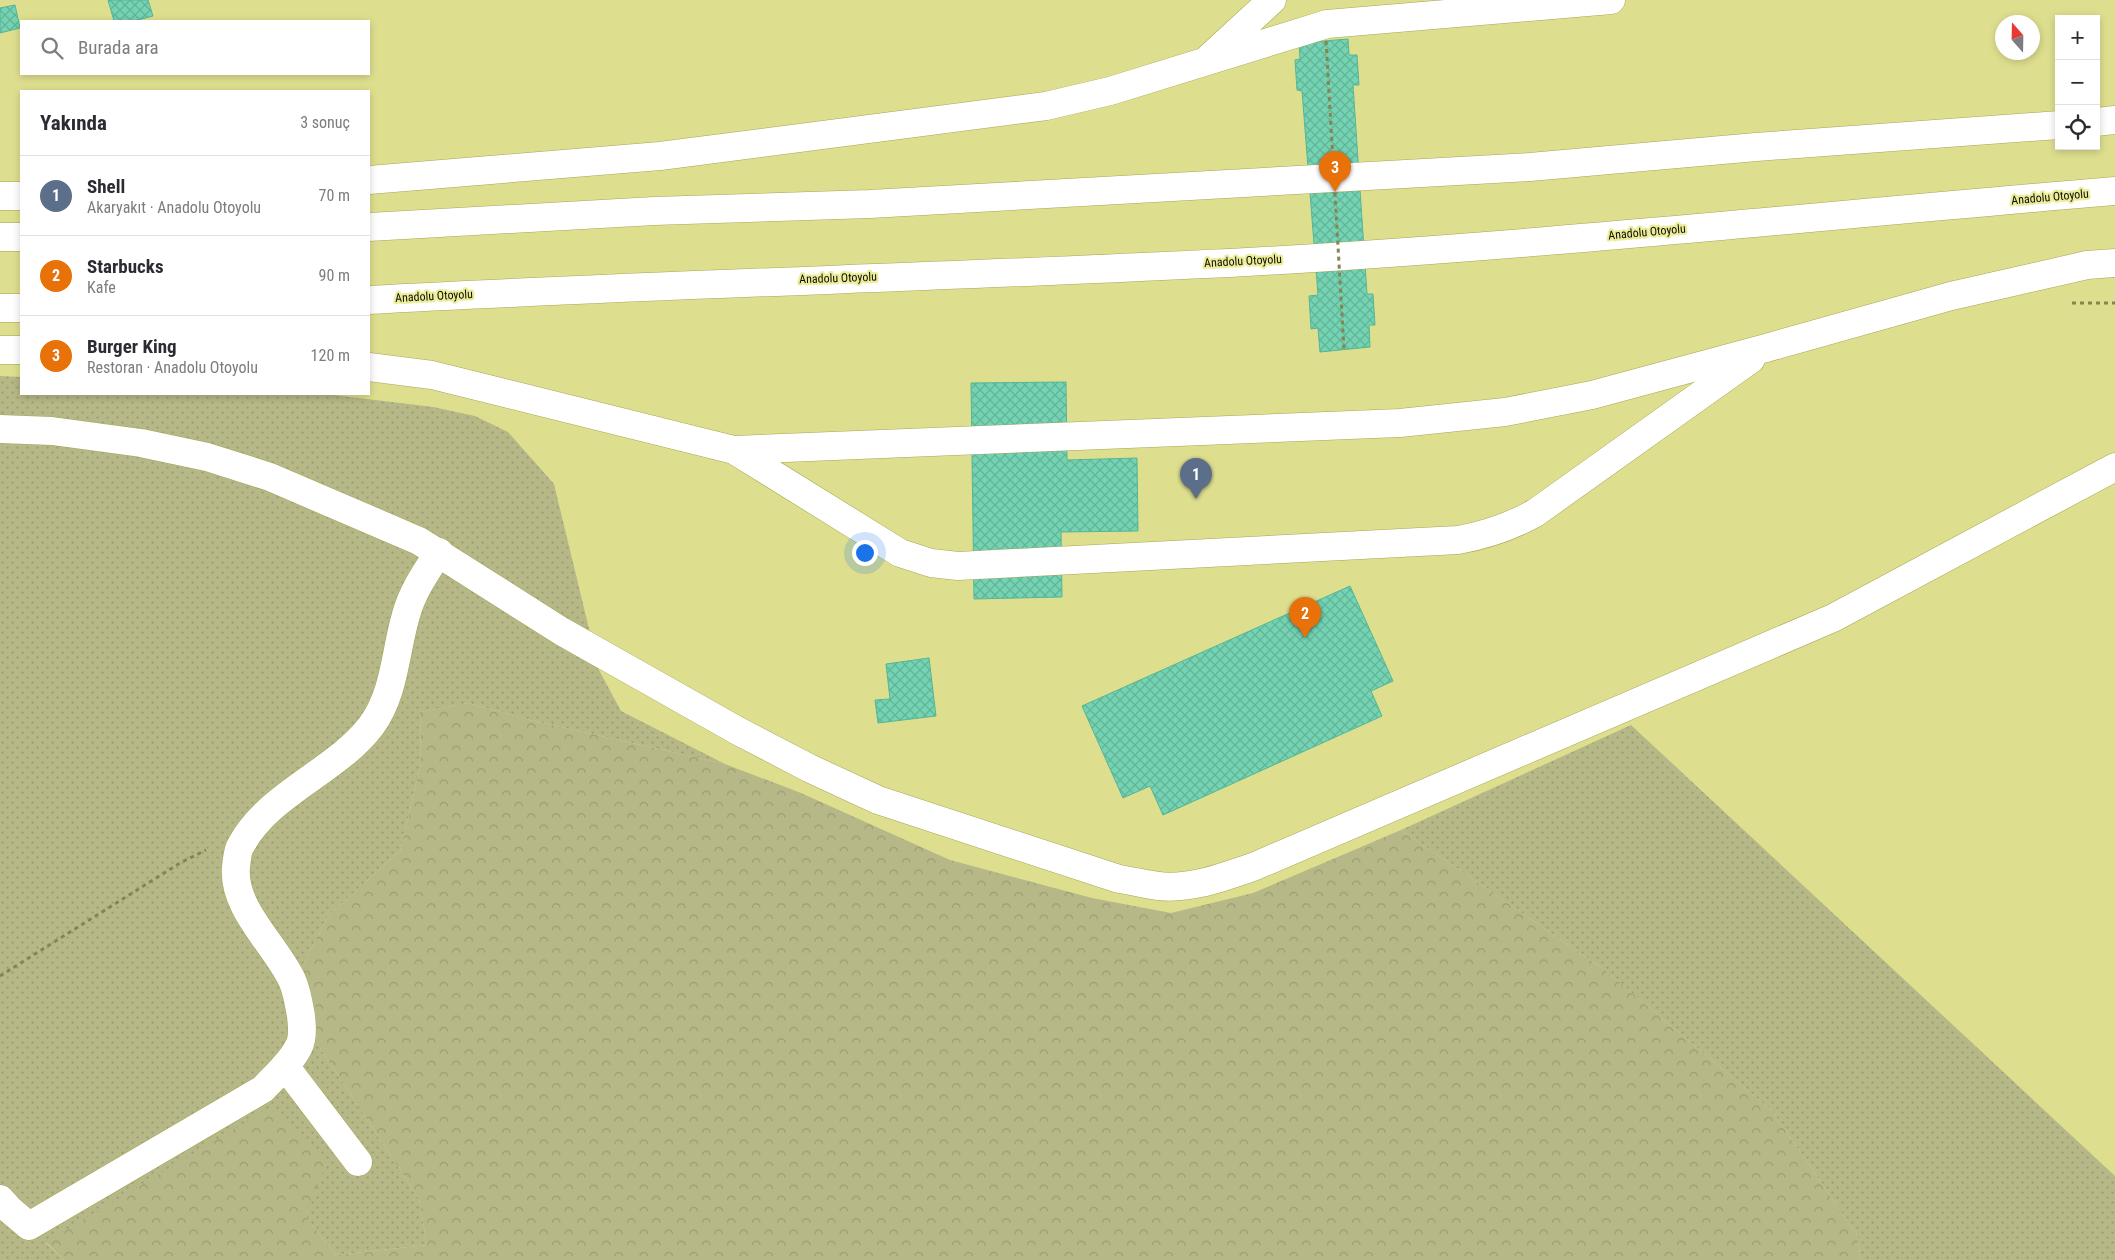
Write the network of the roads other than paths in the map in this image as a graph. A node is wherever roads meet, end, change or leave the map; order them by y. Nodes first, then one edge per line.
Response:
1 (1272, 0) edge
2 (1610, 0) edge
3 (1204, 63) junction
4 (2115, 120) edge
5 (2100, 122) edge
6 (2055, 125) edge
7 (370, 180) edge
8 (2115, 191) edge
9 (0, 196) edge
10 (20, 196) edge
11 (370, 227) edge
12 (0, 237) edge
13 (20, 237) edge
14 (2115, 263) edge
15 (370, 300) edge
16 (0, 308) edge
17 (20, 308) edge
18 (1766, 348) junction
19 (0, 350) edge
20 (20, 350) edge
21 (370, 367) edge
22 (0, 429) edge
23 (734, 450) junction
24 (2115, 467) edge
25 (438, 552) junction
26 (285, 1066) junction
27 (358, 1162) dead end
28 (0, 1199) edge

1 - 3 main road
2 - 3 main road
3 - 7 main road
4 - 5 main road
6 - 11 main road
8 - 15 main road, Anadolu Otoyolu
9 - 10 main road
12 - 13 main road
14 - 18 main road
16 - 17 main road
18 - 23 main road
18 - 23 main road
19 - 20 main road
21 - 23 main road
22 - 25 main road
24 - 25 main road
25 - 26 main road
26 - 27 main road
26 - 28 main road

